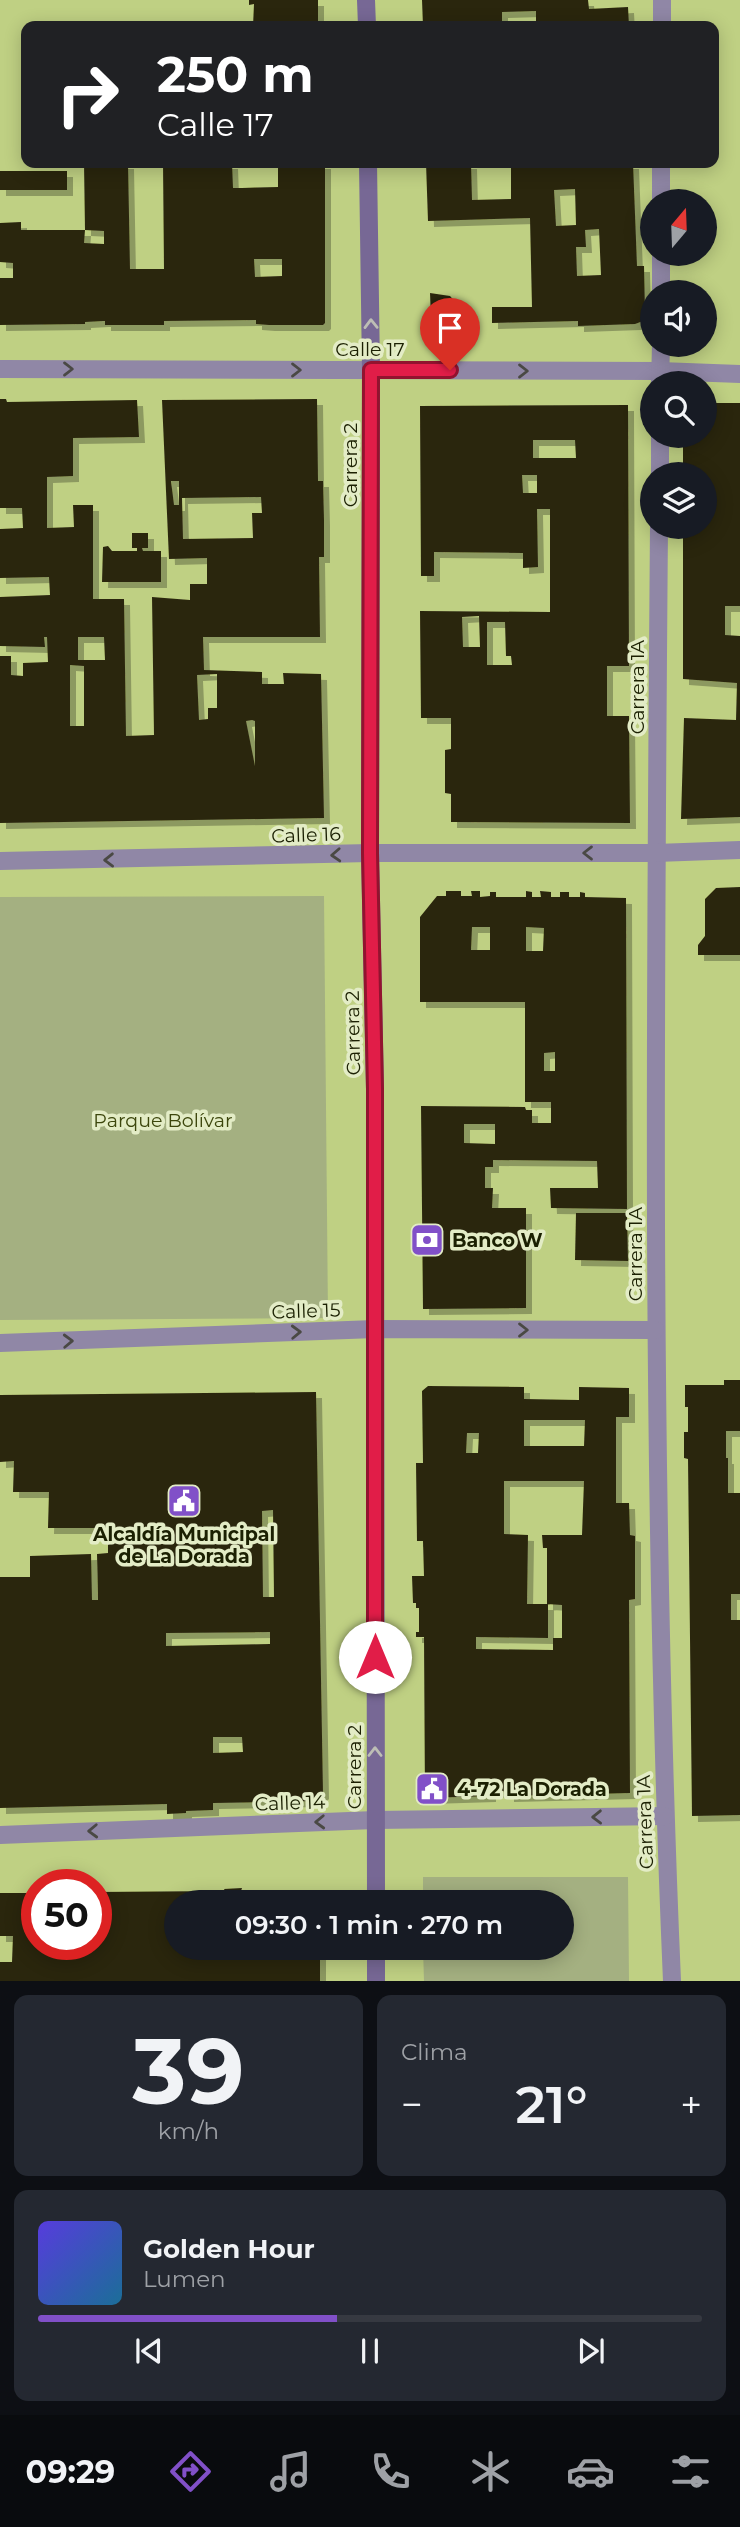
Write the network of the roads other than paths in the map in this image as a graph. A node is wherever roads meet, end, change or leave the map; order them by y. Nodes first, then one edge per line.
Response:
1 (366, 0) edge
2 (662, 0) edge
3 (367, 21) edge
4 (662, 21) edge
5 (368, 168) edge
6 (661, 168) edge
7 (661, 189) edge
8 (0, 369) edge
9 (371, 370) junction
10 (740, 374) edge
11 (717, 375) edge
12 (640, 377) edge
13 (659, 539) edge
14 (740, 850) edge
15 (370, 853) junction
16 (656, 853) junction
17 (0, 862) edge
18 (375, 1329) junction
19 (655, 1330) junction
20 (0, 1343) edge
21 (665, 1816) junction
22 (375, 1820) junction
23 (0, 1835) edge
24 (376, 1890) edge
25 (376, 1960) edge
26 (376, 1981) edge
27 (673, 1981) edge

1 - 3 main road
2 - 4 street
9 -> 5 main road, Carrera 2
6 - 7 street
8 -> 9 street, Calle 17
9 -> 12 street, Calle 17
9 - 15 main road, Carrera 2
10 - 11 street, Calle 17
13 - 16 street, Carrera 1A
14 - 16 street, Calle 16
16 -> 15 street, Calle 16
15 -> 17 street, Calle 16
15 - 18 main road, Carrera 2
16 - 19 street, Carrera 1A
18 -> 19 street, Calle 15
20 -> 18 street, Calle 15
22 -> 18 main road, Carrera 2
19 - 21 street, Carrera 1A
21 -> 22 street, Calle 14
21 - 27 street, Carrera 1A
22 -> 23 street, Calle 14
22 - 24 main road, Carrera 2
25 - 26 main road

